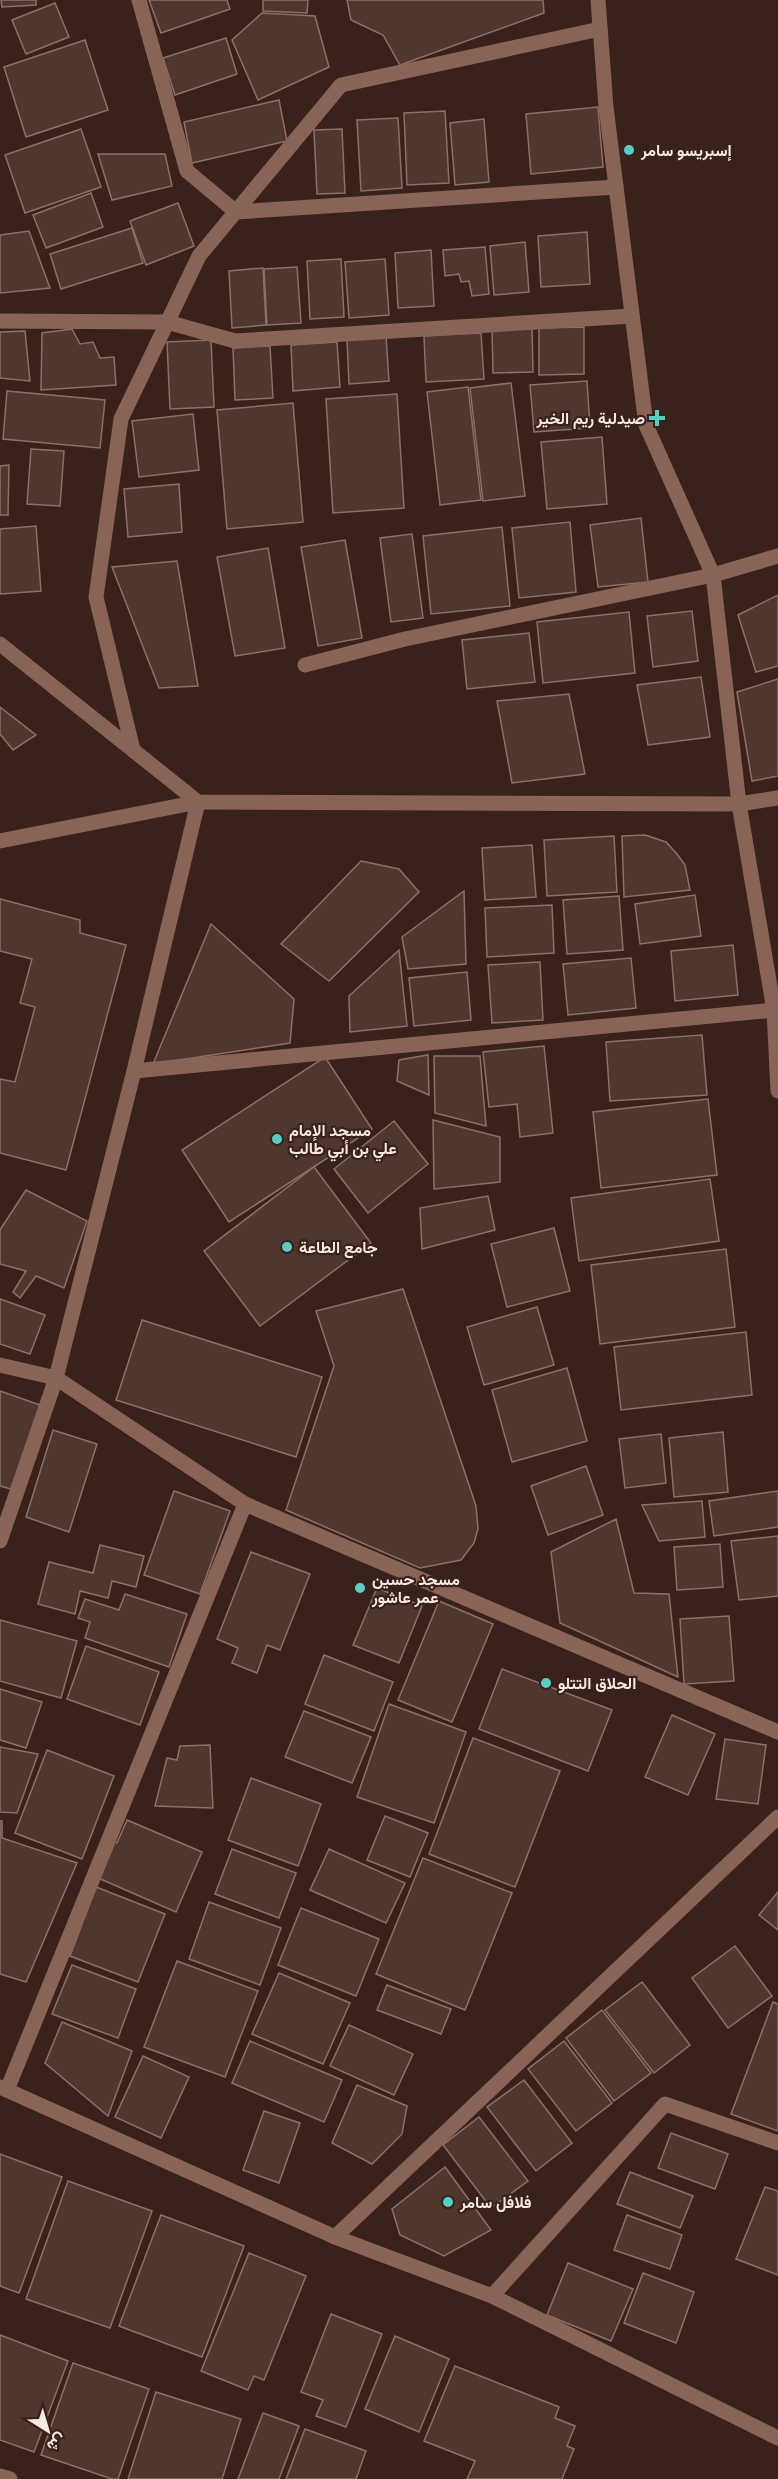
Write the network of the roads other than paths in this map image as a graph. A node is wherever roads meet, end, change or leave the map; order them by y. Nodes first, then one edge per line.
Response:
1 (139, 0) edge
2 (598, 0) edge
3 (600, 29) junction
4 (616, 187) junction
5 (236, 212) junction
6 (632, 316) junction
7 (0, 321) edge
8 (167, 322) junction
9 (778, 556) edge
10 (713, 575) junction
11 (0, 644) edge
12 (305, 665) dead end
13 (133, 750) junction
14 (778, 798) edge
15 (198, 802) junction
16 (739, 804) junction
17 (0, 841) edge
18 (774, 1010) junction
19 (134, 1071) junction
20 (778, 1091) edge
21 (0, 1365) edge
22 (56, 1378) junction
23 (245, 1504) junction
24 (0, 1541) edge
25 (778, 1732) edge
26 (778, 1817) edge
27 (4, 2089) edge
28 (778, 2143) edge
29 (334, 2237) junction
30 (492, 2296) junction
31 (778, 2438) edge
32 (0, 2476) edge
33 (10, 2479) edge

1 - 5 street
2 - 3 street
3 - 4 street
3 - 5 street
4 - 5 street
4 - 6 street
5 - 8 street
6 - 8 street
6 - 10 street
7 - 8 street
8 - 13 street
9 - 10 street
10 - 12 street
10 - 16 street
11 - 13 street
13 - 15 street
14 - 16 street
15 - 16 street
15 - 17 street
15 - 19 street
16 - 18 street
18 - 19 street
18 - 20 street
19 - 22 street
21 - 22 street
22 - 23 street
22 - 24 street
23 - 25 street
23 - 27 street
26 - 29 street
27 - 29 street
28 - 30 street
29 - 30 street
30 - 31 street
32 - 33 street

